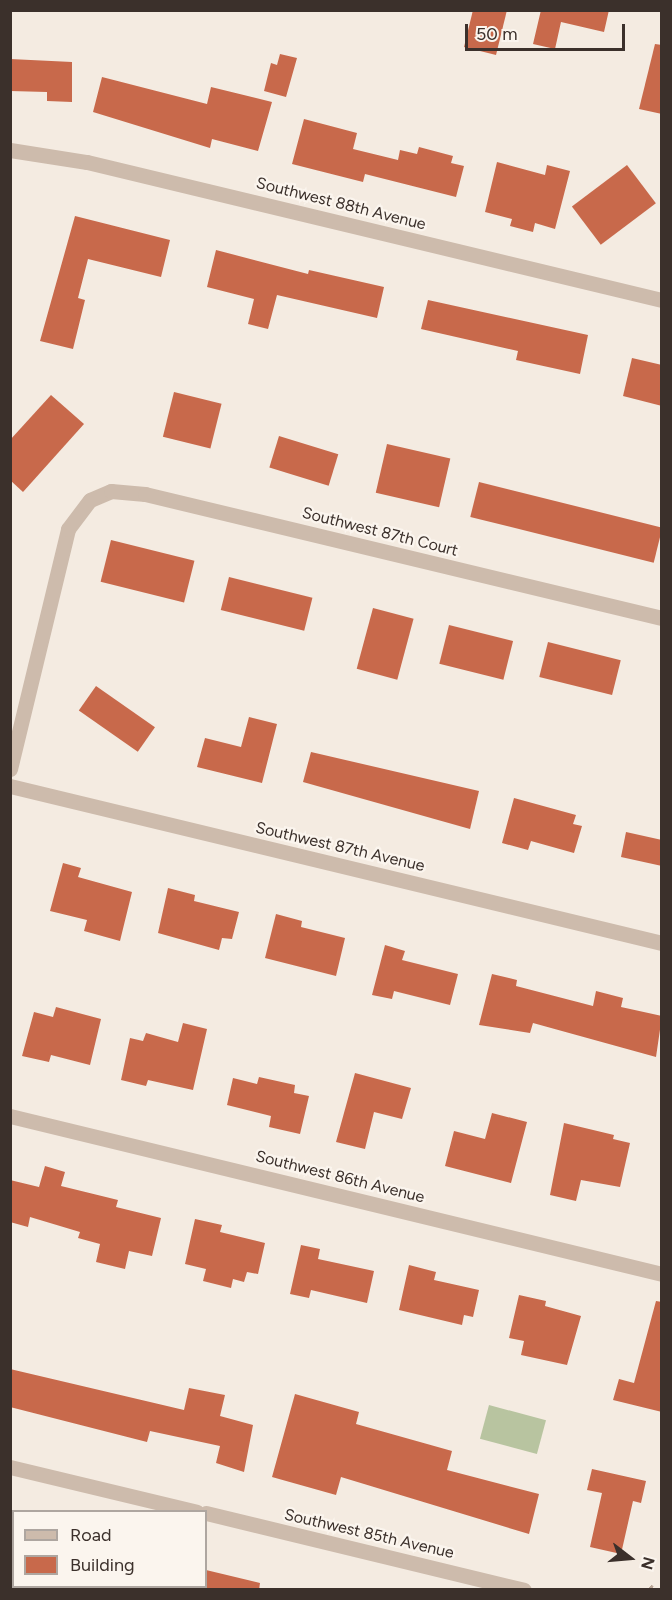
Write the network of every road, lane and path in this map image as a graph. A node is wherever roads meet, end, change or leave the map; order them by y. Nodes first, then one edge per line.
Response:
1 (10, 150) edge
2 (662, 300) edge
3 (662, 618) edge
4 (10, 769) edge
5 (10, 786) edge
6 (662, 943) edge
7 (10, 1116) edge
8 (662, 1274) edge
9 (10, 1467) edge
10 (189, 1510) edge
11 (207, 1514) edge
12 (517, 1589) edge

1 - 2 street, Southwest 88th Avenue
3 - 4 street, Southwest 87th Court
5 - 6 street, Southwest 87th Avenue
7 - 8 street, Southwest 86th Avenue
9 - 10 street
11 - 12 street, Southwest 85th Avenue

